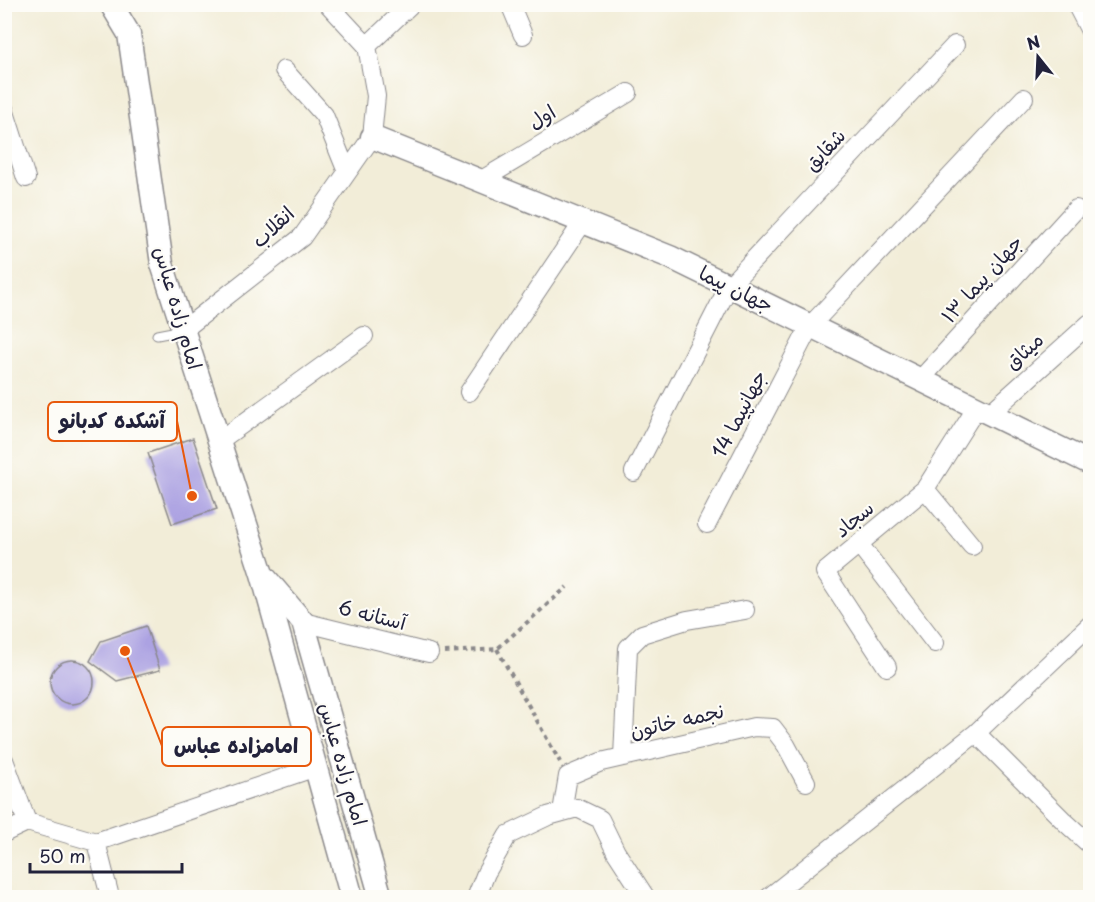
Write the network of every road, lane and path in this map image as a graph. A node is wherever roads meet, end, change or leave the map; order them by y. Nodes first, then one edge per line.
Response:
1 (111, 4) edge
2 (328, 4) edge
3 (411, 4) edge
4 (510, 4) edge
5 (1076, 4) edge
6 (1090, 31) edge
7 (523, 35) dead end
8 (955, 45) dead end
9 (367, 46) junction
10 (284, 70) dead end
11 (628, 93) dead end
12 (1024, 98) dead end
13 (4, 109) edge
14 (372, 137) junction
15 (347, 172) junction
16 (26, 178) dead end
17 (480, 181) junction
18 (1076, 209) dead end
19 (584, 222) junction
20 (729, 286) junction
21 (1090, 323) edge
22 (810, 326) junction
23 (183, 330) junction
24 (157, 334) dead end
25 (364, 336) dead end
26 (921, 380) junction
27 (469, 392) dead end
28 (983, 411) junction
29 (219, 441) junction
30 (1090, 463) edge
31 (634, 472) dead end
32 (925, 489) junction
33 (707, 524) dead end
34 (859, 544) junction
35 (972, 546) dead end
36 (262, 574) junction
37 (567, 587) dead end
38 (745, 610) dead end
39 (303, 622) junction
40 (1090, 626) edge
41 (934, 643) dead end
42 (497, 649) junction
43 (429, 652) joint
44 (886, 667) dead end
45 (976, 733) junction
46 (622, 757) junction
47 (4, 760) edge
48 (316, 767) junction
49 (568, 776) junction
50 (806, 782) dead end
51 (562, 812) junction
52 (27, 822) junction
53 (4, 833) edge
54 (1090, 841) edge
55 (96, 842) junction
56 (105, 897) edge
57 (352, 897) edge
58 (381, 897) edge
59 (476, 897) edge
60 (646, 897) edge
61 (768, 897) edge

1 - 23 street, امام زاده عباس
2 - 9 street
3 - 9 street
4 - 7 street
5 - 6 street
8 - 20 street, شقایق
9 - 14 street
10 - 15 street
11 - 17 street, اول
12 - 22 street, جهانپیما 14
13 - 16 street
14 - 15 street, انقلاب
14 - 17 street, جهان پیما
15 - 23 street, انقلاب
17 - 19 street, جهان پیما
18 - 26 street, جهان پیما ۱۳
19 - 20 street, جهان پیما
19 - 27 street
20 - 22 street, جهان پیما
20 - 31 street, شقایق
21 - 28 street, ميثاق
22 - 26 street, جهان پیما
22 - 33 street, جهانپیما 14
23 - 24 lane
23 - 29 street, امام زاده عباس
25 - 29 street
26 - 28 street, جهان پیما
28 - 30 street, جهان پیما
28 - 32 street, سجاد
29 - 36 street, امام زاده عباس
32 - 34 street, سجاد
32 - 35 street
34 - 41 street
34 - 44 street, سجاد
36 - 39 street, امام زاده عباس
36 - 48 street, امام زاده عباس
37 - 42 path
38 - 46 street
39 - 43 street, آستانه 6
39 - 58 street, امام زاده عباس
40 - 45 street
42 - 43 path
42 - 49 path
45 - 54 street
45 - 61 street
46 - 49 street, نجمه خاتون
46 - 50 street, نجمه خاتون
47 - 52 street
48 - 55 street
48 - 57 street, امام زاده عباس
49 - 51 street
51 - 59 street
51 - 60 street
52 - 53 street
52 - 55 street
55 - 56 street

